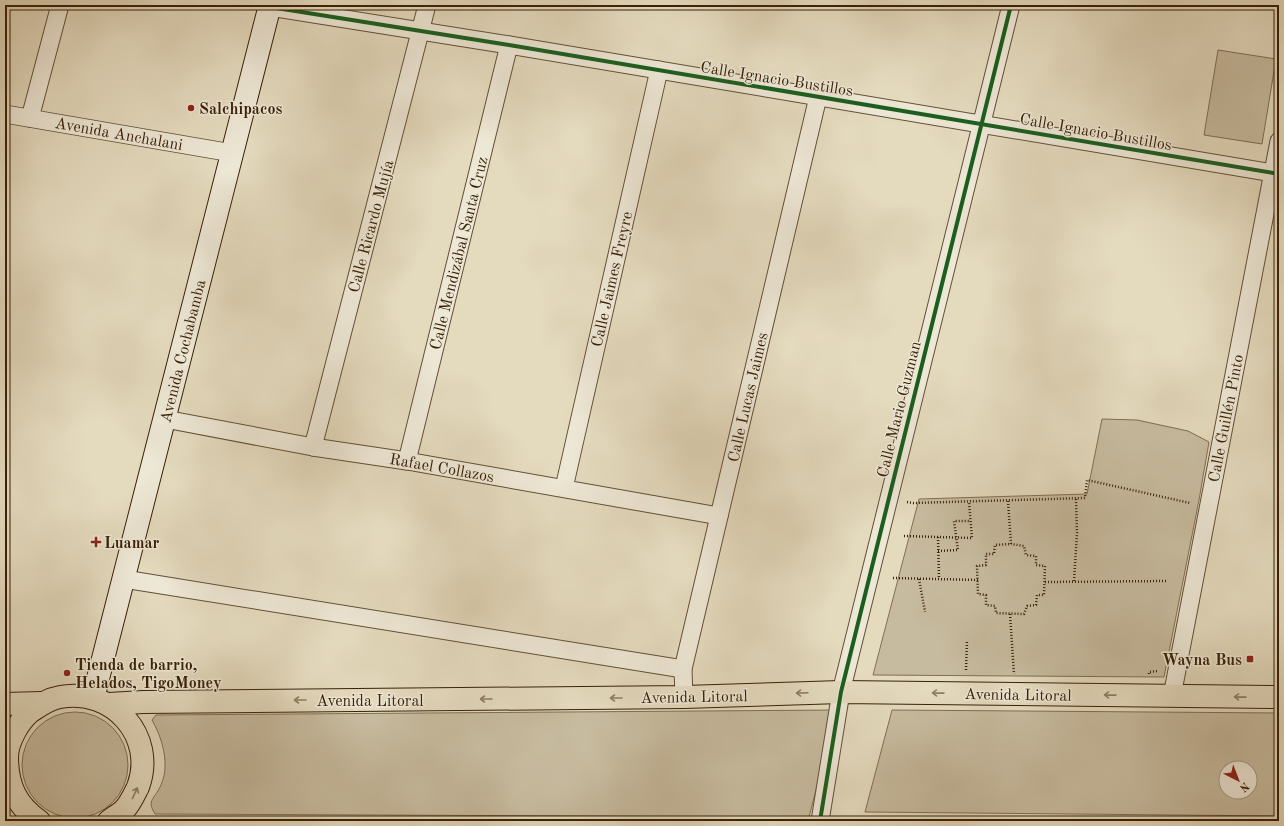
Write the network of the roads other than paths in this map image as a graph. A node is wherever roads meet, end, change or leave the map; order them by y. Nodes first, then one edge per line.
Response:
1 (60, 5) edge
2 (428, 5) edge
3 (1011, 5) edge
4 (270, 6) edge
5 (421, 31) junction
6 (509, 45) junction
7 (659, 70) junction
8 (818, 97) junction
9 (5, 114) edge
10 (30, 118) junction
11 (981, 124) junction
12 (1279, 141) edge
13 (232, 153) junction
14 (1276, 174) edge
15 (165, 418) junction
16 (313, 447) junction
17 (407, 461) junction
18 (564, 488) junction
19 (719, 516) junction
20 (124, 579) junction
21 (683, 669) junction
22 (840, 692) junction
23 (1172, 696) junction
24 (684, 697) junction
25 (1279, 698) edge
26 (101, 701) junction
27 (42, 703) junction
28 (5, 704) edge
29 (40, 821) edge
30 (109, 821) edge
31 (820, 821) edge

1 - 10 street
2 - 5 street, Calle Ricardo Mujía
3 - 11 street, Calle Mario Guzman
4 - 5 street, Calle Ignacio Bustillos
4 - 13 main road, Avenida Cochabamba
5 - 6 street, Calle Ignacio Bustillos
5 - 16 street, Calle Ricardo Mujía
6 - 7 street, Calle Ignacio Bustillos
6 - 17 street, Calle Mendizábal Santa Cruz
7 - 8 street, Calle Ignacio Bustillos
7 - 18 street, Calle Jaimes Freyre
8 - 11 street, Calle Ignacio Bustillos
8 - 19 street, Calle Lucas Jaimes
9 - 10 street, Avenida Anchalani
10 - 13 street, Avenida Anchalani
11 - 14 street, Calle Ignacio Bustillos
11 - 22 street, Calle Mario Guzman
12 - 14 street, Calle Guillén Pinto
13 - 15 main road, Avenida Cochabamba
14 - 23 street, Calle Guillén Pinto
15 - 16 street, Rafael Collazos
15 - 20 main road, Avenida Cochabamba
16 - 17 street, Rafael Collazos
17 - 18 street, Rafael Collazos
18 - 19 street, Rafael Collazos
19 - 21 street, Calle Lucas Jaimes
20 - 21 street
20 - 26 main road, Avenida Cochabamba
21 - 24 street, Calle Lucas Jaimes
23 -> 22 main road, Avenida Litoral
22 -> 24 main road, Avenida Litoral
22 - 31 street, Calle Mario Guzman
25 -> 23 main road, Avenida Litoral
24 -> 26 main road, Avenida Litoral
26 - 27 main road, Avenida Litoral
30 -> 26 main road
27 - 28 main road
27 - 29 main road

